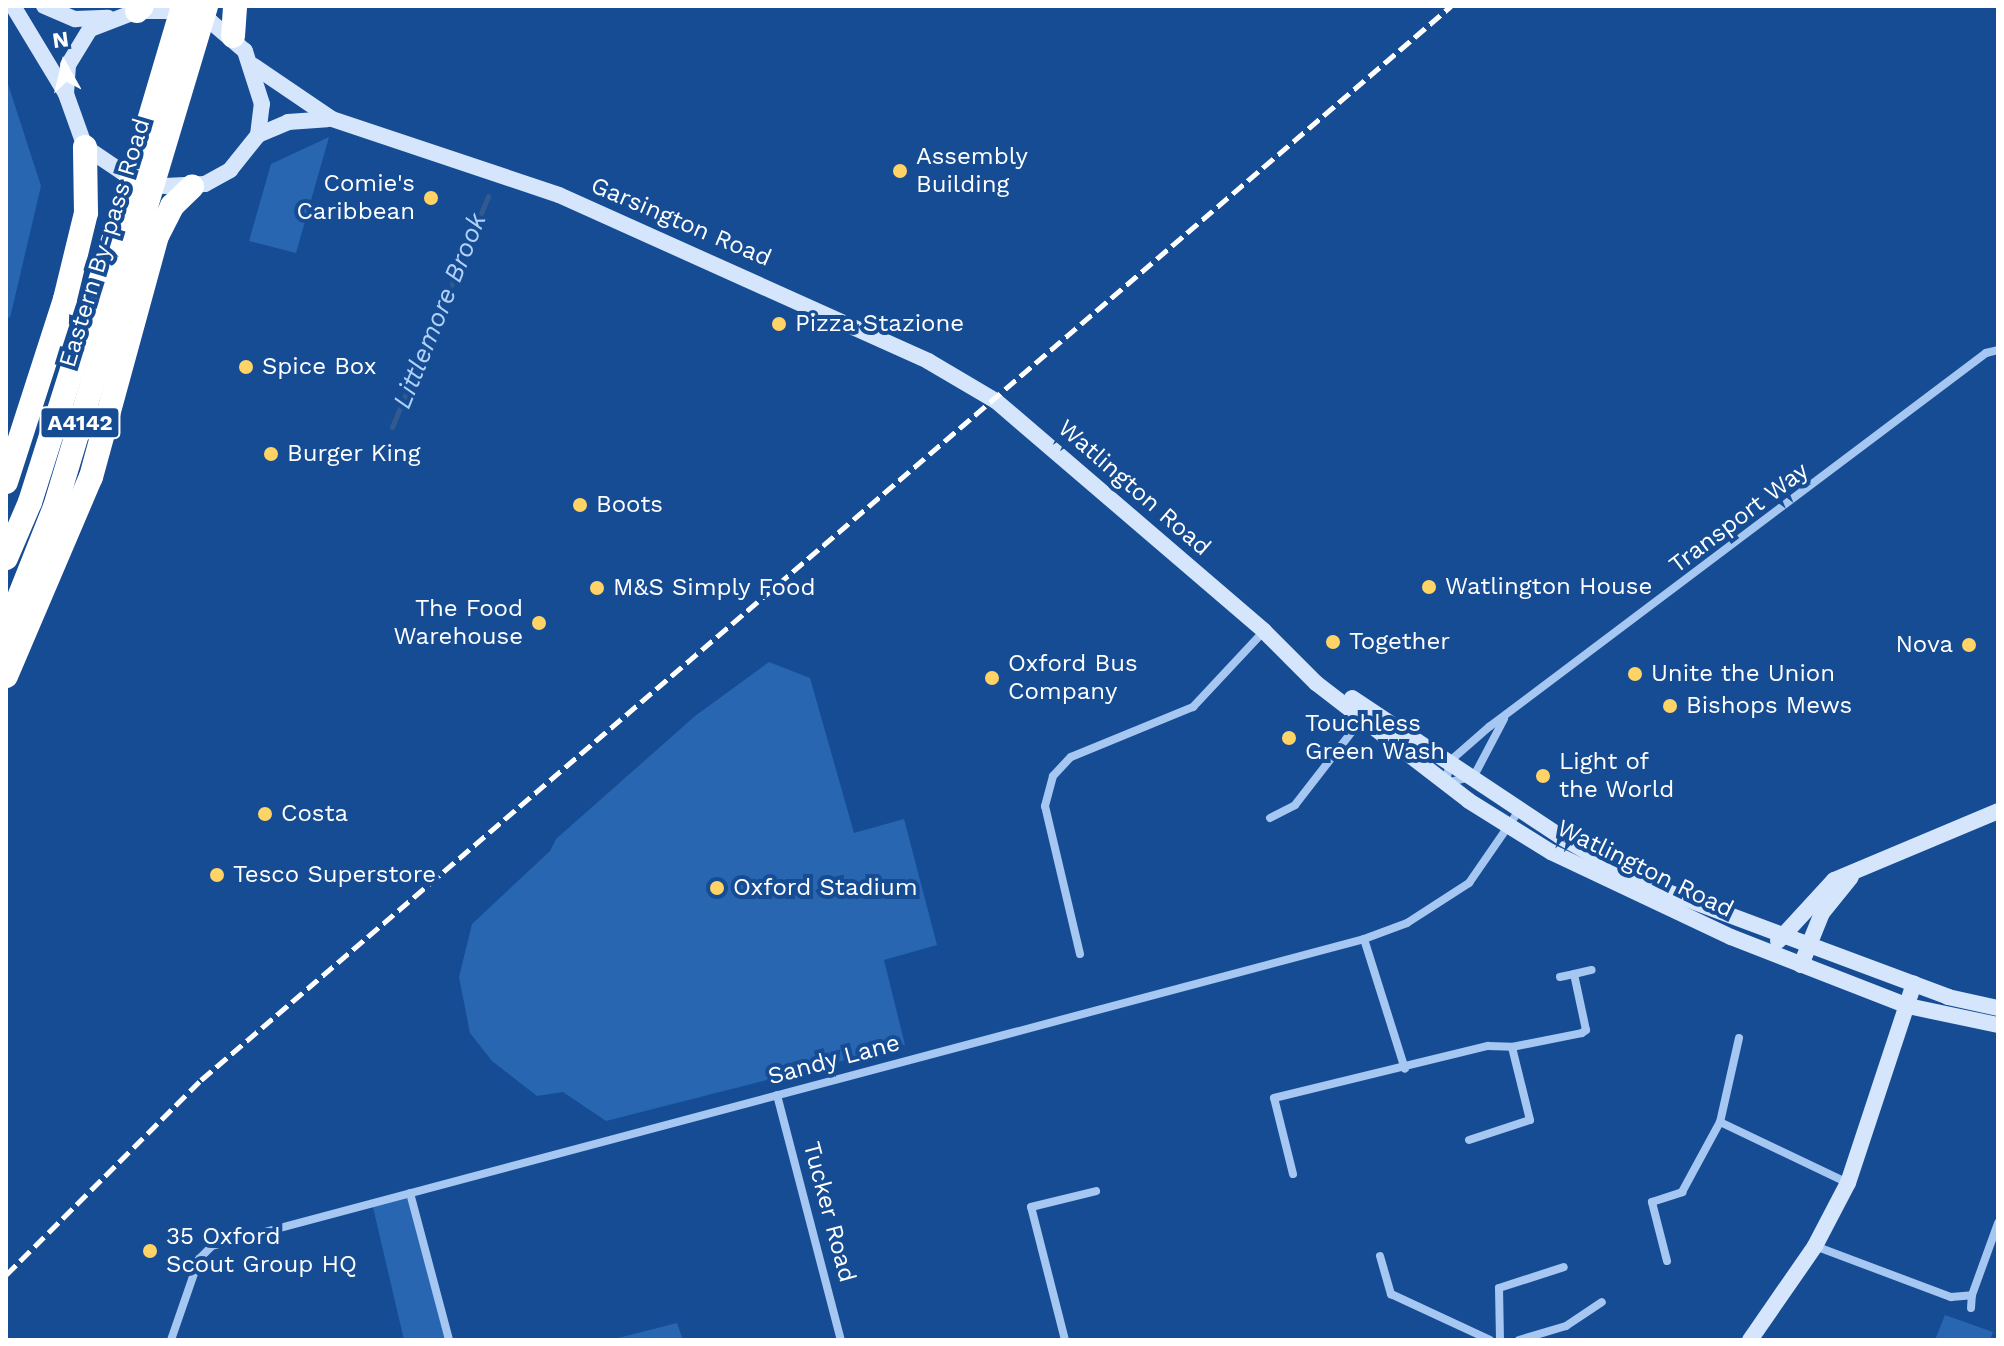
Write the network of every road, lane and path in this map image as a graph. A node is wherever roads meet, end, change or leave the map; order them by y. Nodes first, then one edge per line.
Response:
1 (13, 6) edge
2 (44, 6) edge
3 (183, 6) edge
4 (206, 6) edge
5 (235, 6) edge
6 (140, 9) edge
7 (112, 18) junction
8 (233, 36) junction
9 (254, 66) junction
10 (66, 94) junction
11 (332, 119) junction
12 (258, 135) junction
13 (85, 147) junction
14 (192, 187) junction
15 (134, 209) junction
16 (1998, 350) edge
17 (996, 401) joint
18 (6, 482) edge
19 (6, 558) edge
20 (6, 630) edge
21 (1270, 637) junction
22 (6, 676) edge
23 (1366, 714) junction
24 (1504, 719) junction
25 (1450, 761) junction
26 (1474, 776) junction
27 (1446, 783) junction
28 (1520, 809) junction
29 (1998, 811) edge
30 (1270, 818) dead end
31 (1509, 826) junction
32 (1863, 865) junction
33 (1782, 933) junction
34 (1364, 939) junction
35 (1810, 942) junction
36 (1773, 953) junction
37 (1080, 954) dead end
38 (1801, 965) junction
39 (1592, 970) dead end
40 (1574, 974) junction
41 (1560, 977) dead end
42 (1914, 984) junction
43 (1908, 1006) junction
44 (1998, 1008) edge
45 (1998, 1025) edge
46 (1739, 1038) dead end
47 (1512, 1047) junction
48 (1405, 1069) junction
49 (777, 1095) junction
50 (1720, 1122) junction
51 (1469, 1140) dead end
52 (1293, 1174) dead end
53 (1848, 1183) junction
54 (1096, 1191) dead end
55 (410, 1193) junction
56 (1998, 1223) edge
57 (1815, 1246) junction
58 (1380, 1256) dead end
59 (1667, 1261) dead end
60 (1564, 1267) dead end
61 (1972, 1295) junction
62 (1602, 1302) dead end
63 (1971, 1308) dead end
64 (171, 1340) edge
65 (449, 1340) edge
66 (841, 1340) edge
67 (1065, 1340) edge
68 (1490, 1340) edge
69 (1500, 1340) edge
70 (1519, 1340) edge
71 (1750, 1340) edge

1 - 10 main road
2 - 7 main road
3 - 15 highway, Eastern By-pass Road / A4142, bridge
4 - 15 highway, Eastern By-pass Road / A4142, bridge
5 - 8 highway
6 - 7 main road
6 - 8 main road
7 - 10 main road
8 - 9 main road
9 - 11 main road
9 - 12 main road
10 - 13 main road
11 - 12 main road
11 - 17 main road, Garsington Road
12 - 14 main road
13 - 14 main road
13 - 18 highway
14 - 22 highway
15 - 19 highway, Eastern By-pass Road / A4142
15 - 20 highway, Eastern By-pass Road / A4142
16 - 24 street, Transport Way
17 - 21 main road, Watlington Road
21 - 23 main road, Watlington Road
21 - 37 street
23 - 25 main road, Watlington Road
23 - 27 main road, Watlington Road
23 - 30 street
24 - 25 street, Transport Way
24 - 26 street, Transport Way
25 - 26 main road, Watlington Road
25 - 27 street
26 - 27 street
26 - 28 main road, Watlington Road
27 - 31 main road, Watlington Road
28 - 31 street, Sandy Lane
28 - 33 main road, Watlington Road
29 - 32 main road
31 - 34 street, Sandy Lane
31 - 36 main road, Watlington Road
32 - 33 main road
32 - 35 main road
33 - 35 main road, Watlington Road
33 - 36 main road
34 - 48 street
34 - 49 street, Sandy Lane
35 - 38 main road
35 - 42 main road, Watlington Road
36 - 38 main road, Watlington Road
38 - 43 main road, Watlington Road
39 - 40 street
40 - 41 street
40 - 47 street
42 - 43 main road
42 - 44 main road, Watlington Road
43 - 45 main road, Watlington Road
43 - 53 main road
46 - 50 street
47 - 48 street
47 - 51 street
48 - 52 street
49 - 55 street, Sandy Lane
49 - 66 street, Tucker Road
50 - 53 street
50 - 59 street
53 - 57 main road
54 - 67 street
55 - 64 street, Sandy Lane
55 - 65 street
56 - 61 street
57 - 61 street
57 - 71 main road
58 - 68 street
60 - 69 street
61 - 63 street
62 - 70 street

